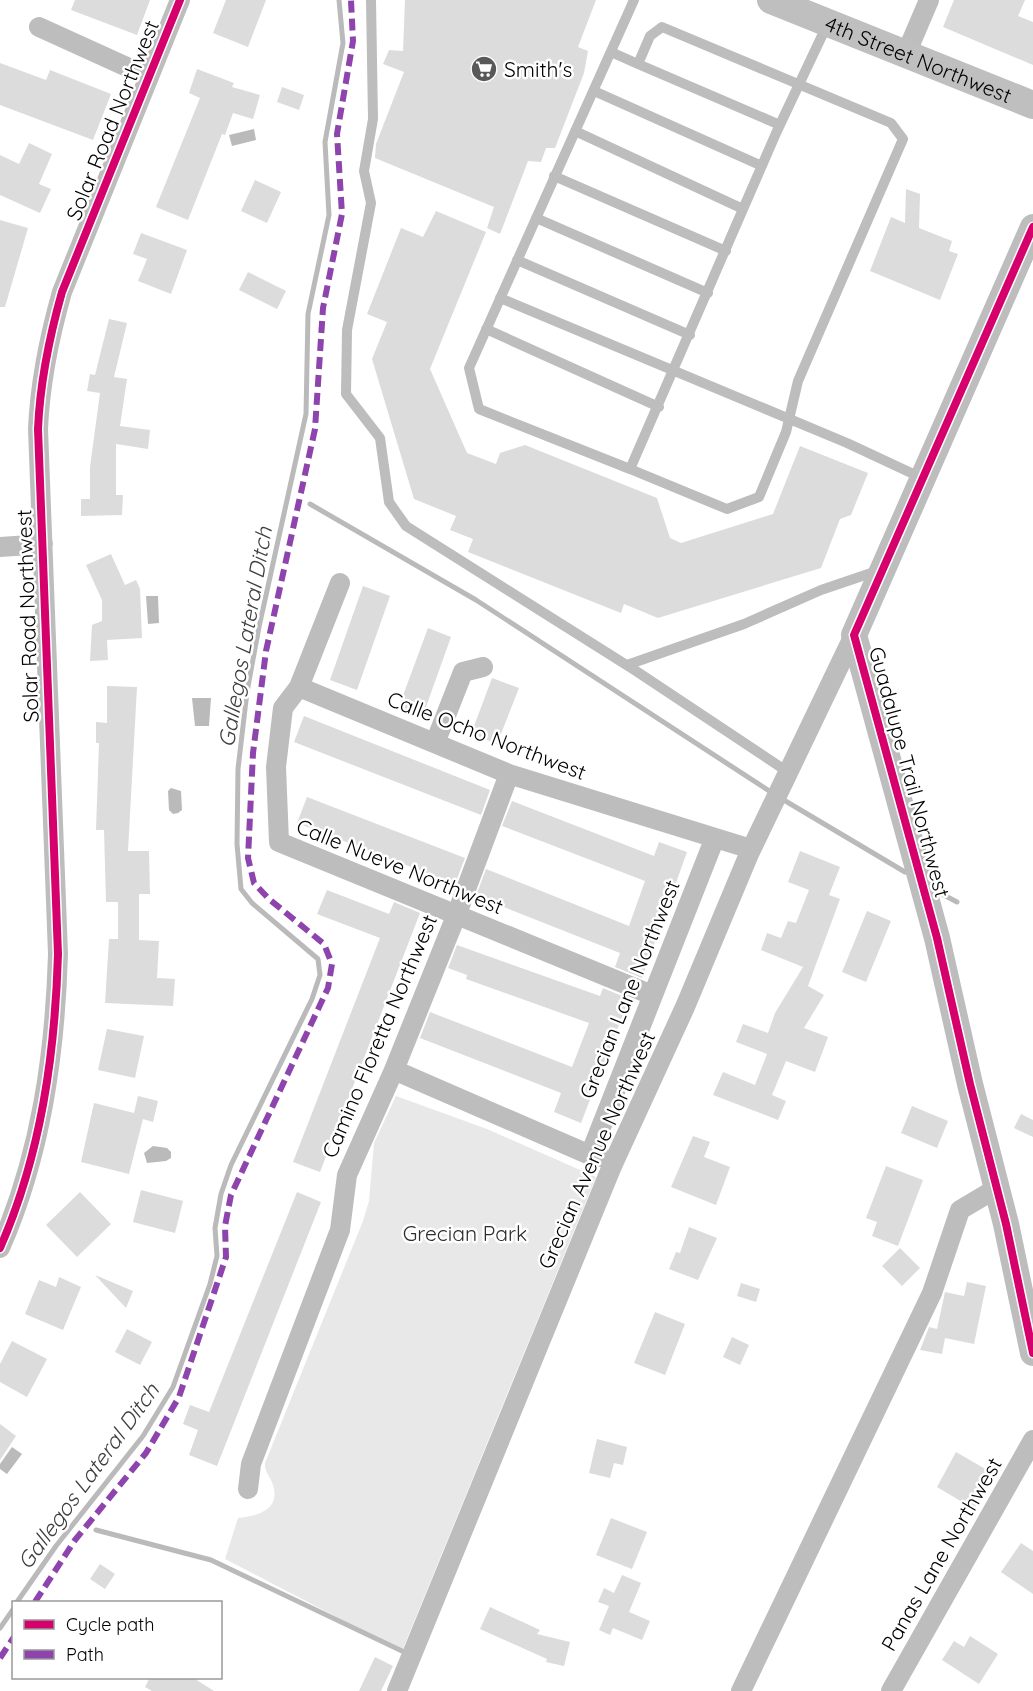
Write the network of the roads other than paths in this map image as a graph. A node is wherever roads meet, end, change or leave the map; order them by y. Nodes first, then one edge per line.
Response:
1 (180, 0) edge
2 (371, 0) edge
3 (634, 0) edge
4 (929, 0) edge
5 (789, 3) edge
6 (829, 23) junction
7 (39, 27) dead end
8 (611, 52) junction
9 (906, 54) junction
10 (638, 64) junction
11 (149, 77) junction
12 (800, 84) junction
13 (594, 91) junction
14 (1033, 105) edge
15 (780, 125) junction
16 (575, 131) junction
17 (762, 166) junction
18 (554, 176) junction
19 (743, 209) junction
20 (536, 218) junction
21 (1030, 243) edge
22 (726, 251) junction
23 (517, 260) junction
24 (708, 293) junction
25 (500, 298) junction
26 (486, 329) junction
27 (690, 335) junction
28 (674, 371) junction
29 (659, 407) junction
30 (789, 419) junction
31 (630, 469) junction
32 (922, 479) junction
33 (43, 544) junction
34 (0, 547) edge
35 (883, 569) junction
36 (339, 583) dead end
37 (854, 635) junction
38 (627, 665) junction
39 (483, 667) dead end
40 (299, 687) junction
41 (435, 743) junction
42 (788, 772) junction
43 (509, 774) junction
44 (714, 840) junction
45 (751, 849) junction
46 (456, 916) junction
47 (652, 995) junction
48 (394, 1070) junction
49 (590, 1155) junction
50 (615, 1159) junction
51 (997, 1188) junction
52 (0, 1248) edge
53 (1033, 1353) edge
54 (1033, 1440) edge
55 (248, 1489) dead end
56 (397, 1691) edge
57 (741, 1691) edge
58 (891, 1691) edge

1 - 11 street, Solar Road Northwest
2 - 38 lane
3 - 8 lane
4 - 9 street
5 - 6 main road, 4th Street Northwest
6 - 9 main road, 4th Street Northwest
6 - 12 lane
7 - 11 street
8 - 10 lane
8 - 13 lane
9 - 14 main road, 4th Street Northwest
10 - 12 lane
10 - 15 lane
11 - 33 street, Solar Road Northwest
12 - 15 lane
12 - 30 lane
13 - 16 lane
13 - 17 lane
15 - 17 lane
16 - 18 lane
16 - 19 lane
17 - 19 lane
18 - 20 lane
18 - 22 lane
19 - 22 lane
20 - 23 lane
20 - 24 lane
21 - 32 street, Guadalupe Trail Northwest
22 - 24 lane
23 - 25 lane
23 - 27 lane
24 - 27 lane
25 - 26 lane
25 - 28 lane
26 - 29 lane
26 - 31 lane
27 - 28 lane
28 - 29 lane
28 - 30 lane
29 - 31 lane
30 - 31 lane
30 - 32 lane
32 - 35 street, Guadalupe Trail Northwest
33 - 34 street
33 - 52 street, Solar Road Northwest
35 - 37 street, Guadalupe Trail Northwest
35 - 38 lane
36 - 40 street
37 - 42 street, Grecian Avenue Northwest
37 - 51 street, Guadalupe Trail Northwest
38 - 42 lane
39 - 41 street
40 - 41 street, Calle Ocho Northwest
40 - 46 street, Calle Nueve Northwest
41 - 43 street, Calle Ocho Northwest
42 - 45 street, Grecian Avenue Northwest
43 - 44 street, Calle Ocho Northwest
43 - 46 street, Camino Floretta Northwest
44 - 45 street, Calle Ocho Northwest
44 - 47 street, Grecian Lane Northwest
45 - 50 street, Grecian Avenue Northwest
46 - 47 street, Calle Nueve Northwest
46 - 48 street, Camino Floretta Northwest
47 - 49 street, Grecian Lane Northwest
48 - 49 street
48 - 55 street, Camino Floretta Northwest
49 - 50 street
50 - 56 street, Grecian Avenue Northwest
51 - 53 street, Guadalupe Trail Northwest
51 - 57 street
54 - 58 street, Panas Lane Northwest

